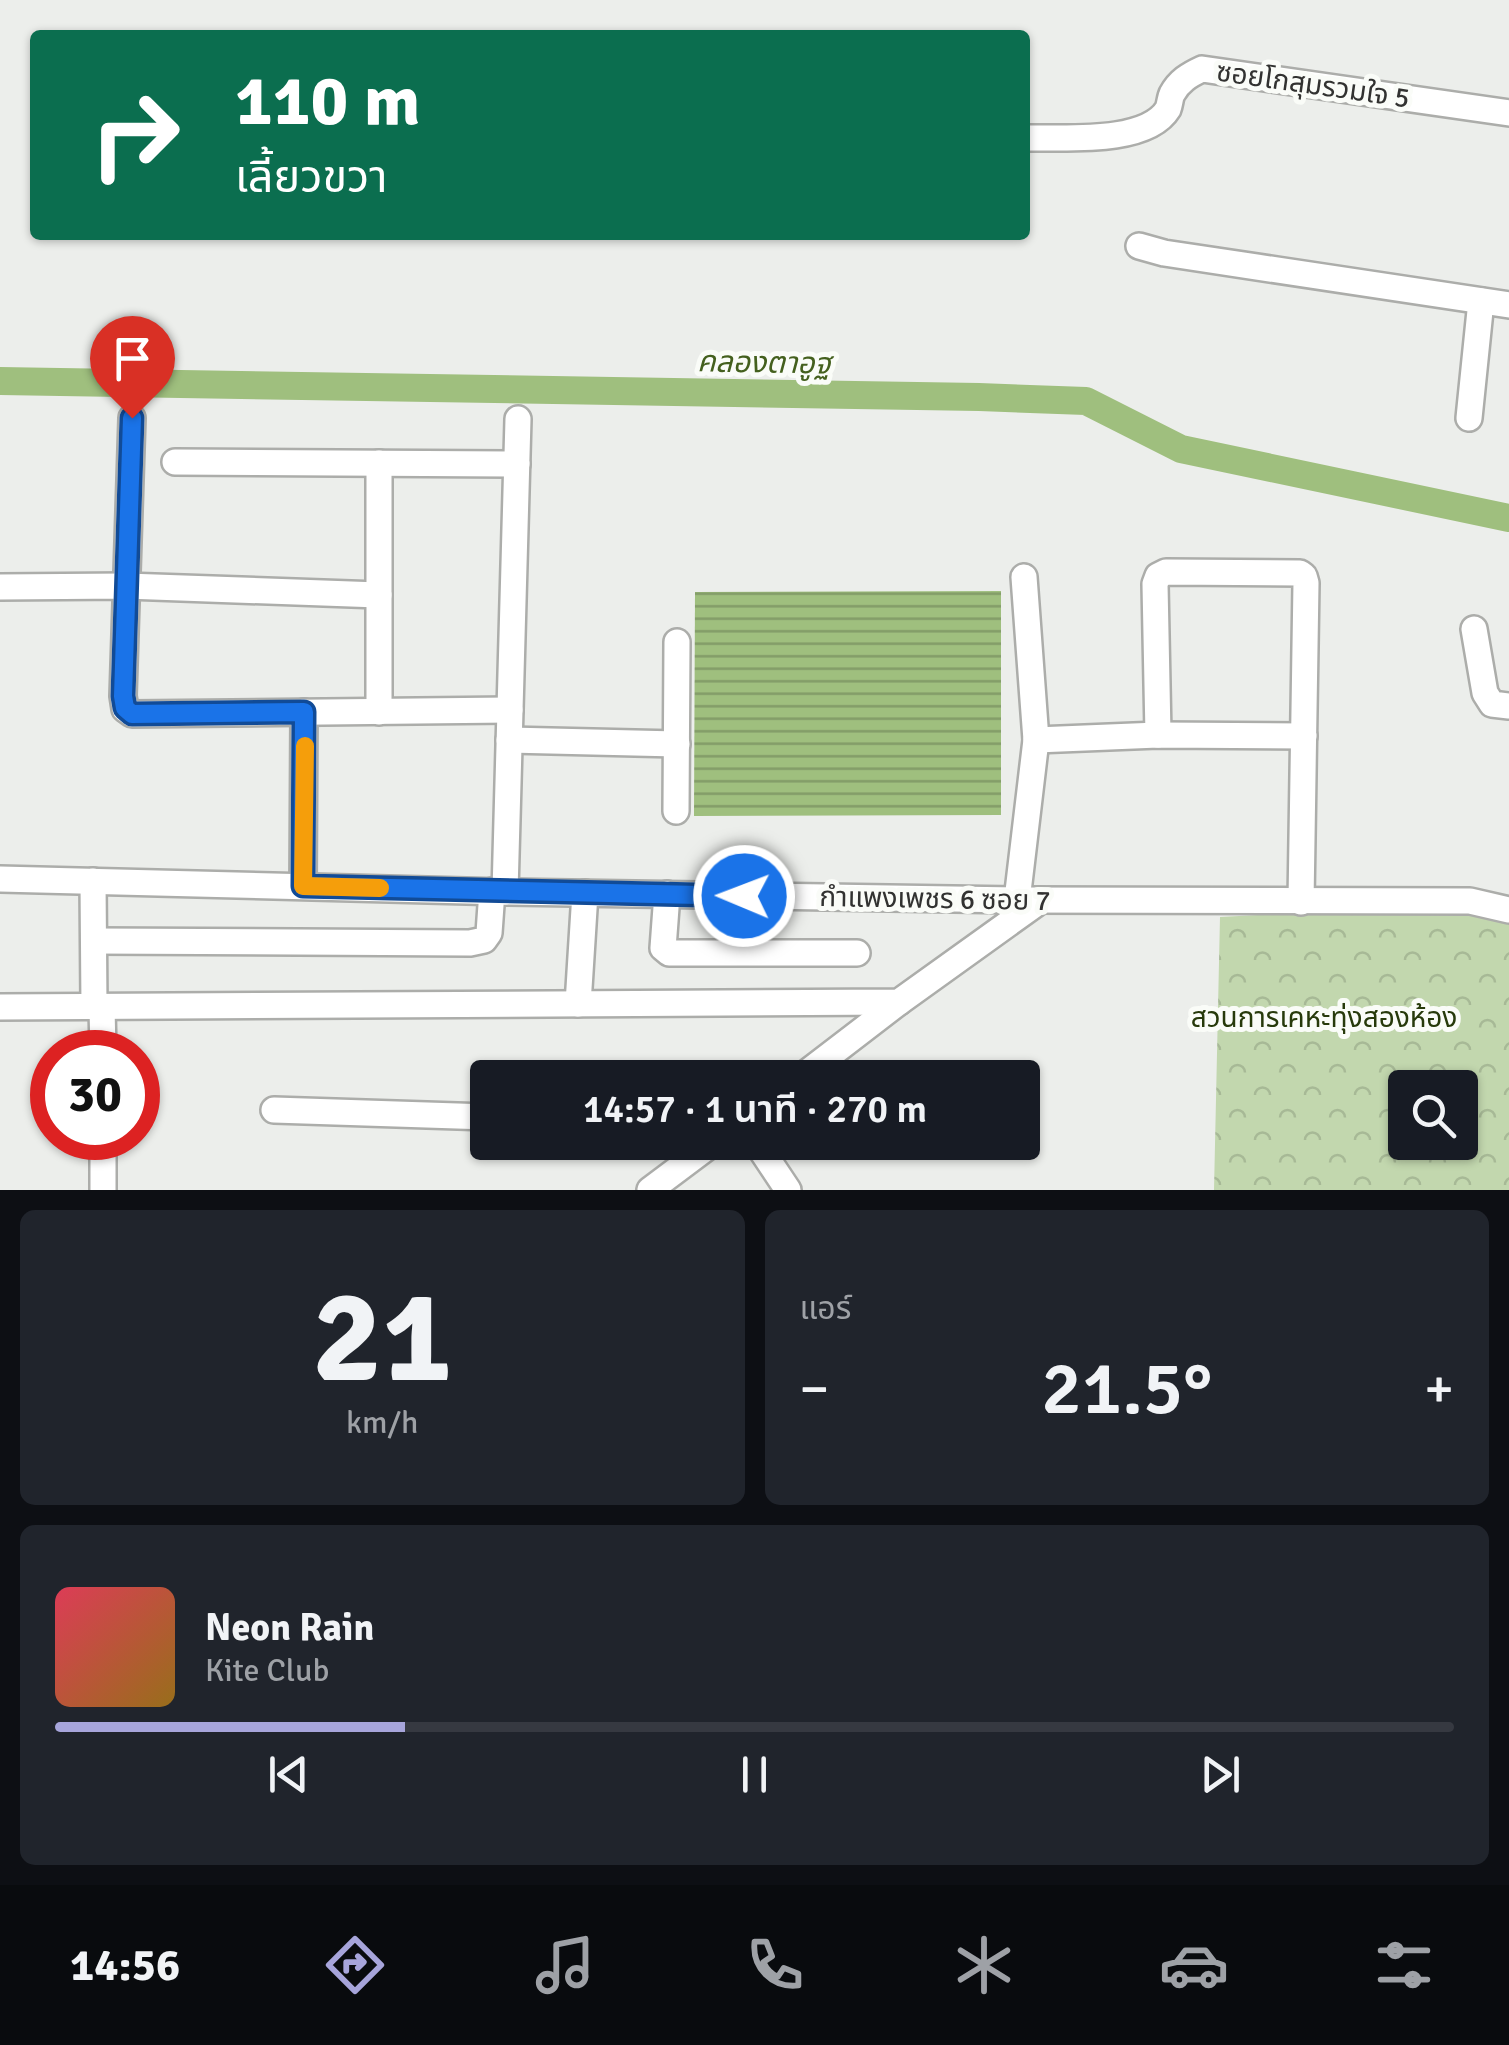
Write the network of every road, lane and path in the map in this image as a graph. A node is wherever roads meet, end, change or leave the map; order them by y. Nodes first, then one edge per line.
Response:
1 (1509, 112) edge
2 (1030, 138) edge
3 (1139, 246) dead end
4 (1480, 301) junction
5 (1509, 305) edge
6 (132, 418) dead end
7 (1469, 418) dead end
8 (518, 419) dead end
9 (175, 462) dead end
10 (379, 463) junction
11 (516, 464) junction
12 (1024, 578) dead end
13 (126, 586) junction
14 (0, 587) edge
15 (379, 595) junction
16 (1474, 629) dead end
17 (677, 642) dead end
18 (1509, 706) edge
19 (510, 710) junction
20 (304, 712) junction
21 (379, 712) junction
22 (1158, 735) junction
23 (1304, 736) junction
24 (509, 740) junction
25 (1036, 740) junction
26 (677, 744) junction
27 (676, 810) dead end
28 (0, 879) edge
29 (93, 881) junction
30 (303, 886) junction
31 (498, 891) junction
32 (586, 893) junction
33 (667, 894) junction
34 (1029, 900) junction
35 (1302, 902) junction
36 (1509, 910) edge
37 (94, 942) junction
38 (857, 953) dead end
39 (899, 1002) junction
40 (578, 1004) junction
41 (0, 1007) edge
42 (98, 1007) junction
43 (101, 1030) edge
44 (823, 1060) edge
45 (274, 1110) dead end
46 (470, 1116) edge
47 (103, 1160) edge
48 (690, 1160) edge
49 (768, 1160) edge
50 (103, 1190) edge
51 (650, 1190) edge
52 (788, 1190) edge

1 - 2 street, ซอยโกสุมรวมใจ 5
3 - 4 street
4 - 5 street
4 - 7 street
6 - 13 street
8 - 11 street
9 - 10 street
10 - 11 street
10 - 15 street
11 - 19 street
12 - 25 street
13 - 14 street
13 - 15 street
13 - 20 street
15 - 21 street
16 - 18 street
17 - 26 street
19 - 21 street
19 - 24 street
20 - 21 street
20 - 30 street
22 - 23 street
22 - 23 street
22 - 25 street
23 - 35 street
24 - 26 street
24 - 31 street
25 - 34 street
26 - 27 street
28 - 29 street, กำแพงเพชร 6 ซอย 7
29 - 30 street, กำแพงเพชร 6 ซอย 7
29 - 37 street
30 - 31 street, กำแพงเพชร 6 ซอย 7
31 - 32 street, กำแพงเพชร 6 ซอย 7
31 - 37 street
32 - 33 street, กำแพงเพชร 6 ซอย 7
32 - 40 street
33 - 34 street, กำแพงเพชร 6 ซอย 7
33 - 38 street
34 - 35 street, กำแพงเพชร 6 ซอย 7
34 - 39 street
35 - 36 street, กำแพงเพชร 6 ซอย 7
37 - 42 street
39 - 40 street
39 - 44 street
40 - 42 street
41 - 42 street
42 - 43 street
45 - 46 street
47 - 50 street
48 - 51 street
49 - 52 street

